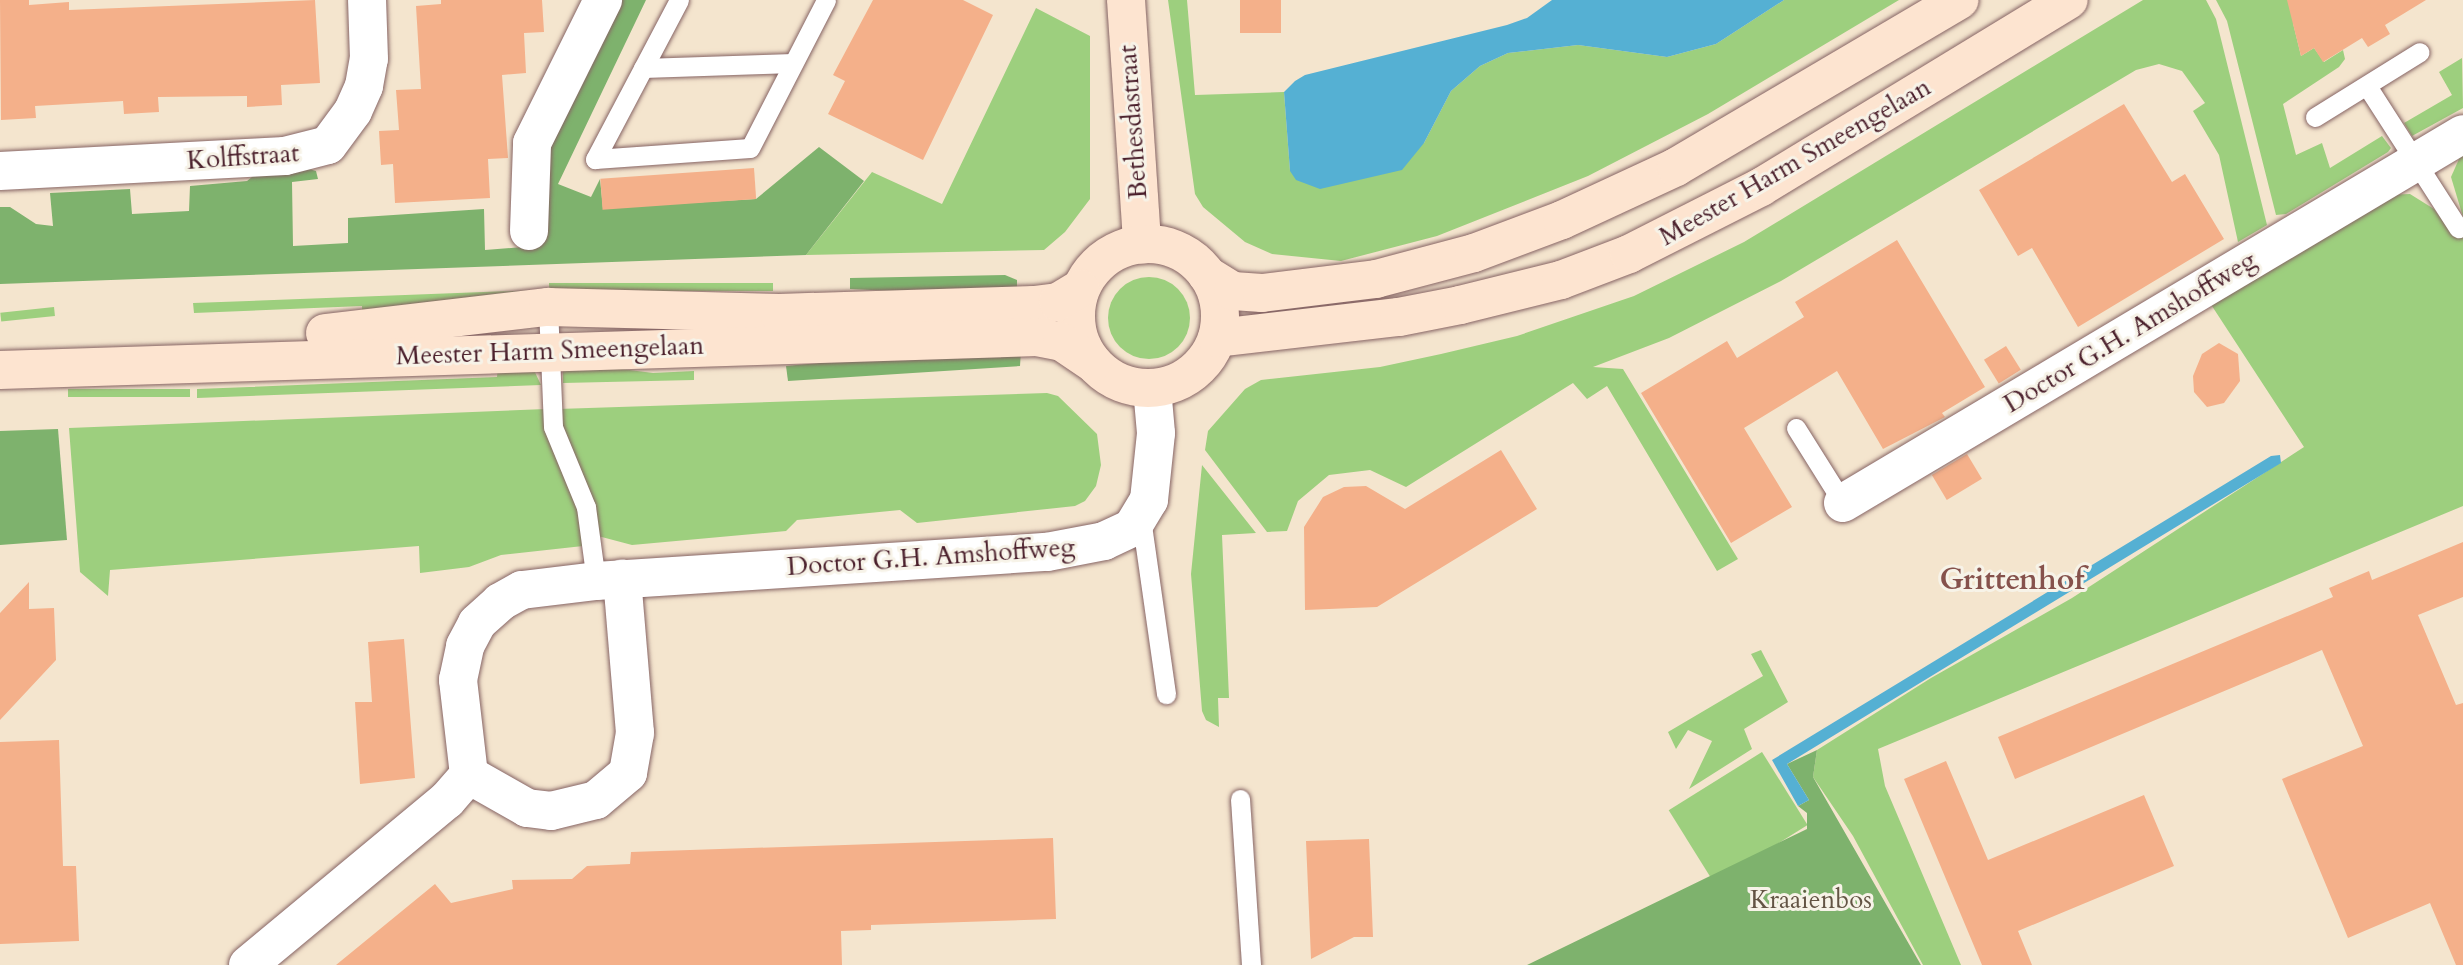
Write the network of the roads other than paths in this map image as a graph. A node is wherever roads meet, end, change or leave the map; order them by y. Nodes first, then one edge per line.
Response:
1 (367, 0) edge
2 (603, 0) edge
3 (679, 0) edge
4 (825, 0) edge
5 (1126, 0) edge
6 (1959, 0) edge
7 (2069, 0) edge
8 (2420, 52) dead end
9 (793, 63) junction
10 (643, 68) junction
11 (2367, 86) junction
12 (2315, 117) dead end
13 (2463, 134) edge
14 (2417, 161) junction
15 (0, 171) edge
16 (2458, 228) dead end
17 (529, 231) dead end
18 (1142, 244) junction
19 (1208, 275) junction
20 (1080, 289) junction
21 (548, 307) junction
22 (1217, 338) junction
23 (0, 344) edge
24 (548, 351) junction
25 (1093, 363) junction
26 (0, 370) edge
27 (1152, 388) junction
28 (1796, 428) dead end
29 (1843, 503) joint
30 (1141, 518) junction
31 (609, 580) junction
32 (1166, 694) dead end
33 (469, 775) junction
34 (1240, 799) dead end
35 (256, 963) edge
36 (1251, 965) edge

1 - 15 street, Kolffstraat
2 - 17 street
3 - 10 lane
4 - 9 lane
5 - 18 street, Bethesdastraat
6 - 19 street, Meester Harm Smeengelaan
7 - 22 street, Meester Harm Smeengelaan
8 - 11 lane
9 - 10 lane
9 - 10 lane
11 - 12 lane
11 - 14 lane
13 - 14 street, Doctor G.H. Amshoffweg
14 - 16 lane
14 - 29 street, Doctor G.H. Amshoffweg
18 - 19 street
18 - 20 street
19 - 22 street
20 - 21 street, Meester Harm Smeengelaan
20 - 25 street
21 - 23 street, Meester Harm Smeengelaan
21 - 24 lane
22 - 27 street
24 - 25 street, Meester Harm Smeengelaan
24 - 26 street, Meester Harm Smeengelaan
24 - 31 lane
25 - 27 street
27 - 30 street
28 - 29 lane
30 - 31 street, Doctor G.H. Amshoffweg
30 - 32 lane
31 - 33 street, Doctor G.H. Amshoffweg
31 - 33 street
33 - 35 street
34 - 36 lane

